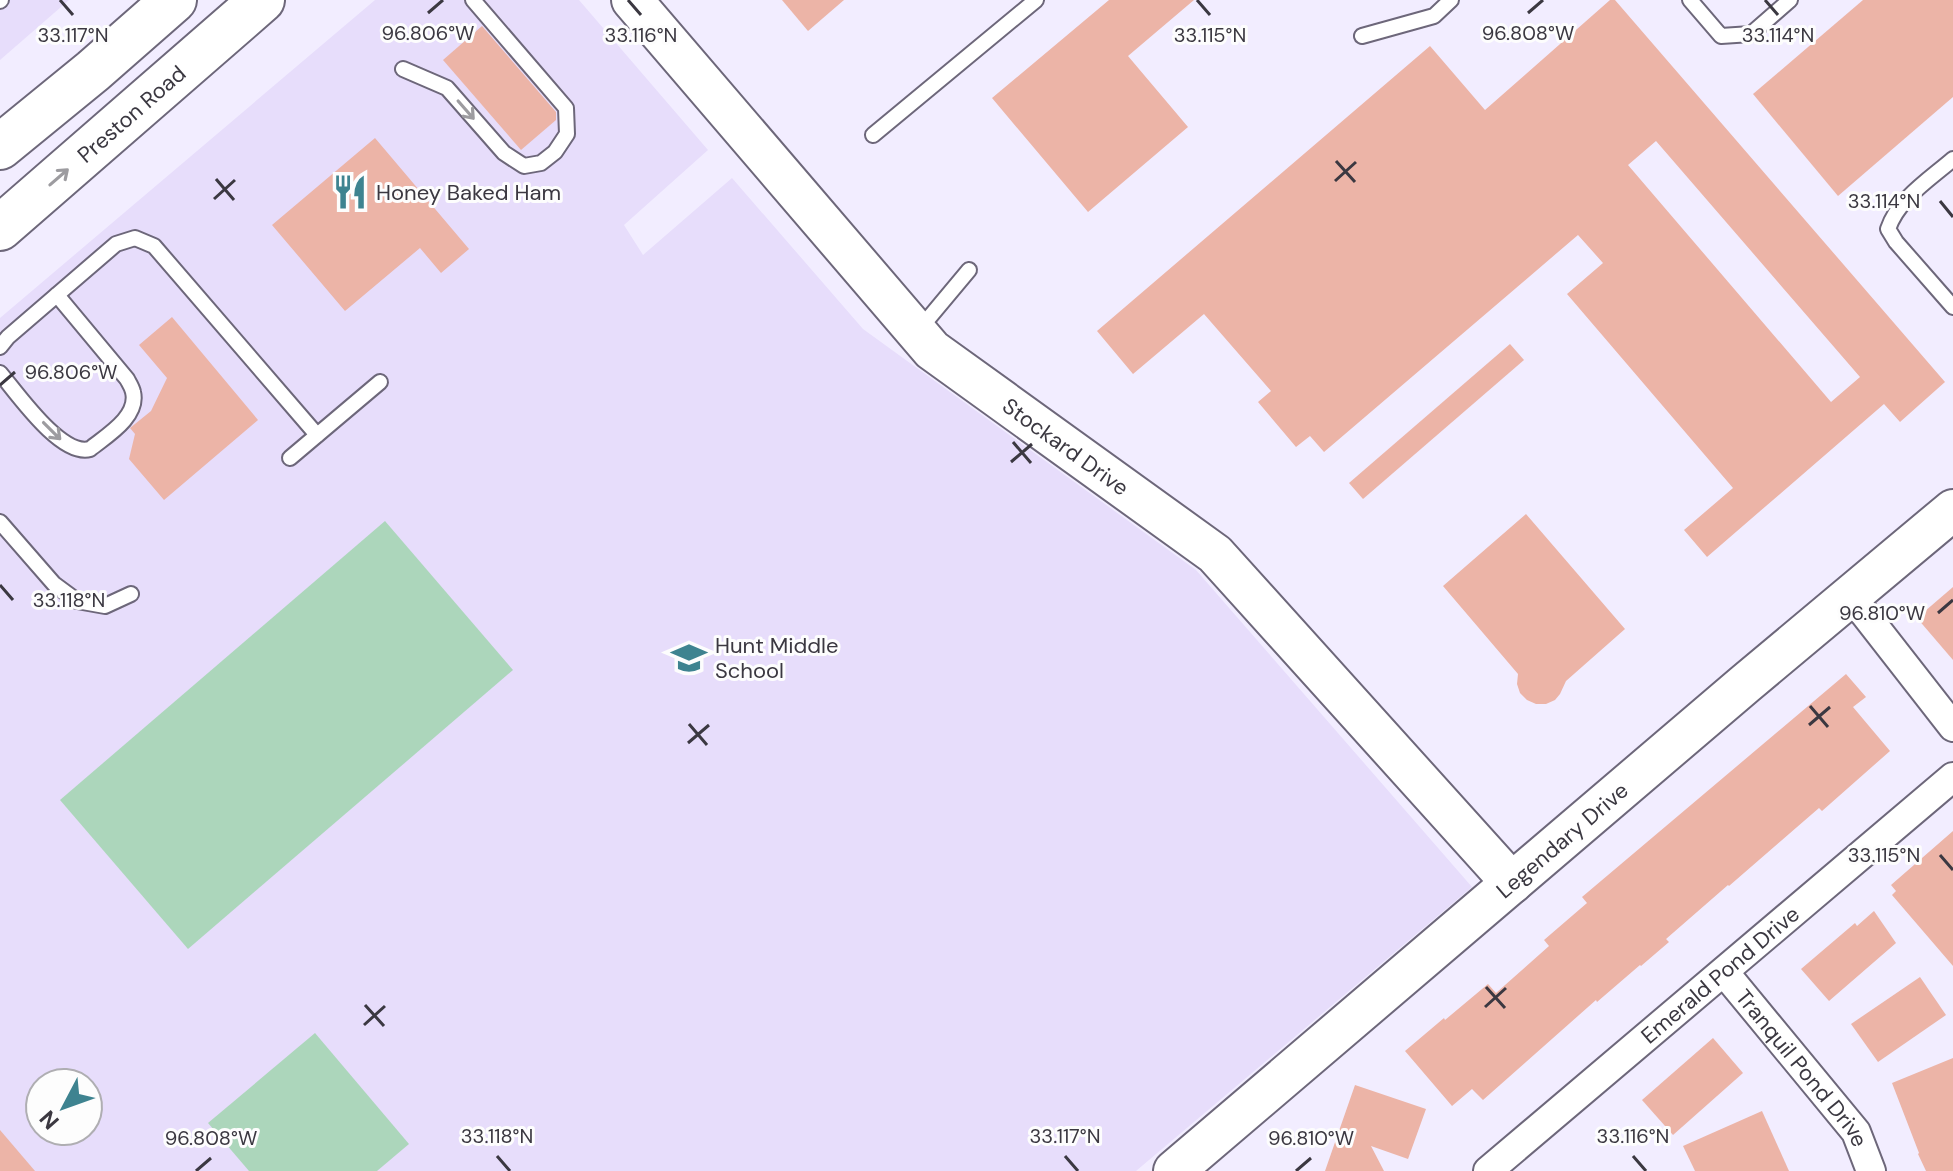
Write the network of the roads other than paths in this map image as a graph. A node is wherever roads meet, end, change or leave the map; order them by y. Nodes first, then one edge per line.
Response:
1 (174, 0) edge
2 (262, 0) edge
3 (473, 0) edge
4 (632, 0) edge
5 (1036, 0) edge
6 (1451, 0) edge
7 (1690, 0) edge
8 (1790, 0) edge
9 (1362, 36) dead end
10 (403, 69) dead end
11 (873, 135) dead end
12 (0, 147) edge
13 (1953, 159) edge
14 (0, 228) edge
15 (969, 270) dead end
16 (57, 295) junction
17 (1953, 307) edge
18 (917, 332) junction
19 (0, 347) edge
20 (0, 373) edge
21 (380, 382) dead end
22 (317, 435) junction
23 (290, 458) dead end
24 (1953, 510) edge
25 (3, 531) edge
26 (131, 594) dead end
27 (1850, 595) junction
28 (1953, 727) edge
29 (1953, 777) edge
30 (1512, 883) junction
31 (1724, 972) junction
32 (1174, 1171) edge
33 (1488, 1171) edge
34 (1871, 1171) edge

1 - 12 main road
14 -> 2 main road, Preston Road
10 -> 3 lane
4 - 18 street, Stockard Drive
5 - 11 lane
6 - 9 lane
7 - 8 lane
13 - 17 lane
15 - 18 lane
16 - 19 lane
20 -> 16 lane
16 - 22 lane
18 - 30 street, Stockard Drive
21 - 22 lane
22 - 23 lane
24 - 27 street, Legendary Drive
25 - 26 lane
27 - 28 street
27 - 30 street, Legendary Drive
29 - 31 street, Emerald Pond Drive
30 - 32 street, Legendary Drive
31 - 33 street, Emerald Pond Drive
31 - 34 street, Tranquil Pond Drive

